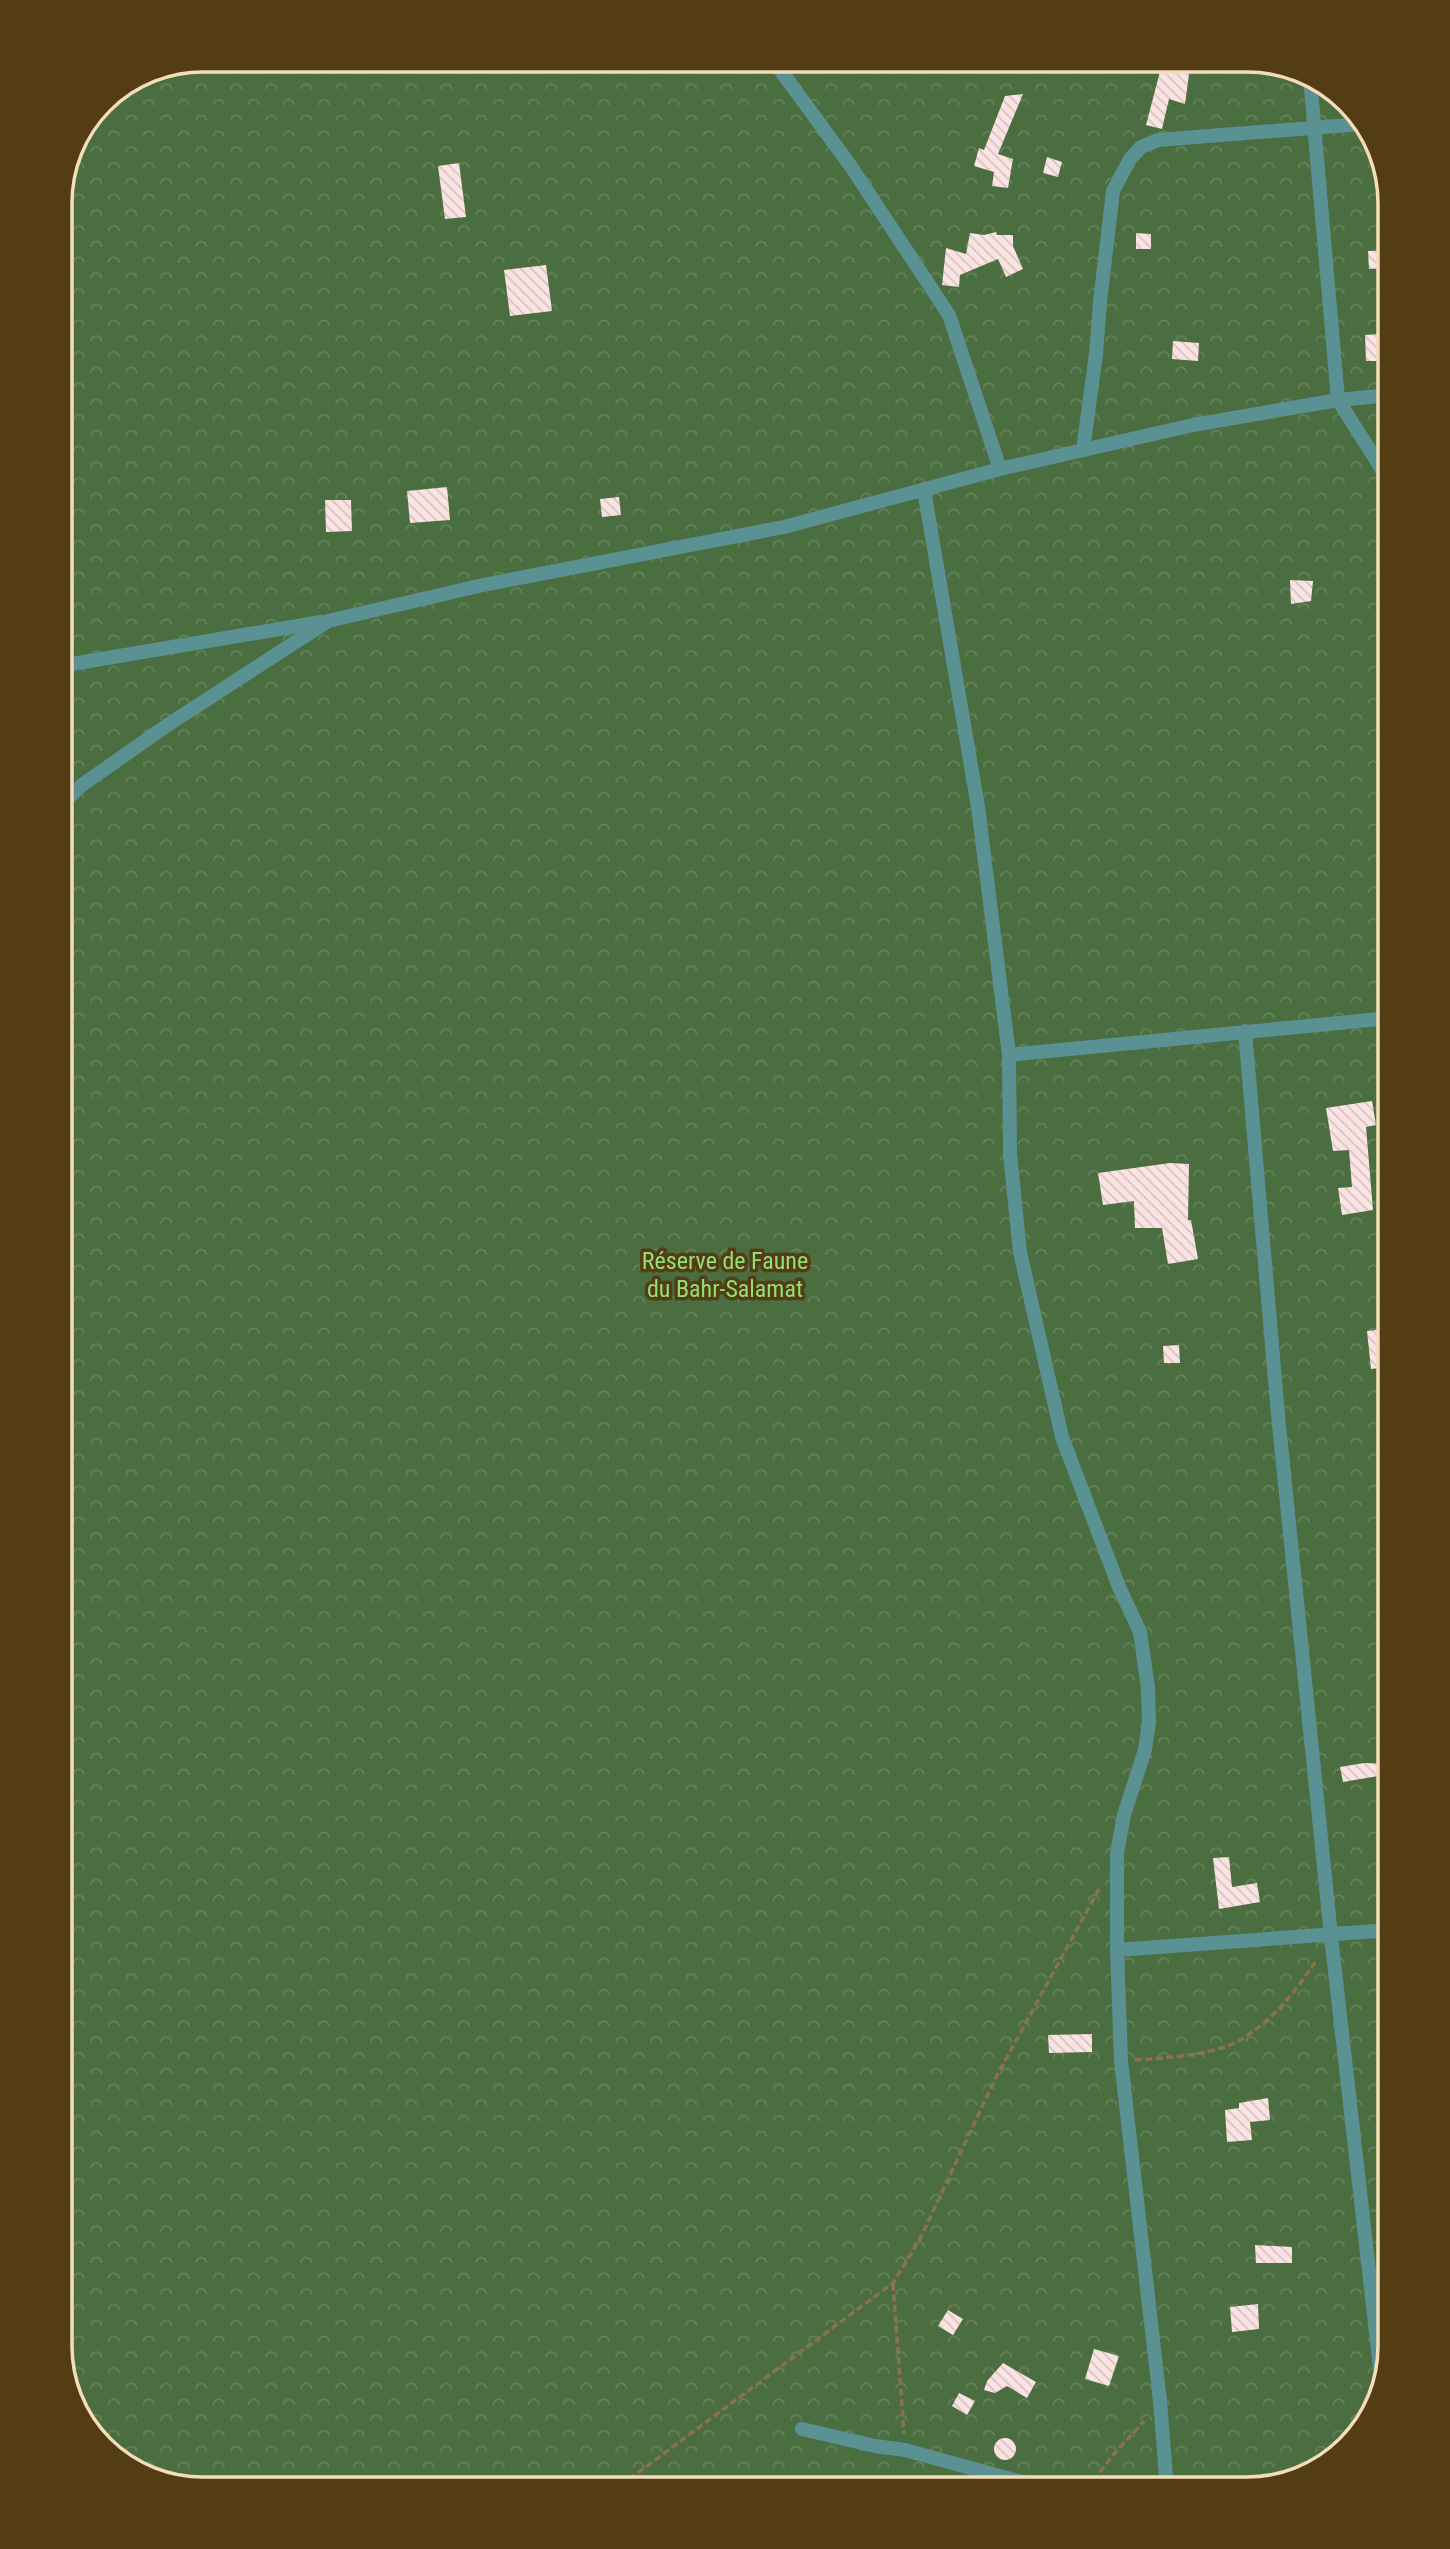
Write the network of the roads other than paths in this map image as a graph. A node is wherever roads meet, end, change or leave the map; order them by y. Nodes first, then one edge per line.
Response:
1 (783, 72) edge
2 (1311, 88) edge
3 (1352, 125) edge
4 (1313, 129) junction
5 (1378, 396) edge
6 (1338, 400) junction
7 (1083, 450) junction
8 (1378, 462) edge
9 (1000, 469) junction
10 (924, 490) junction
11 (328, 621) junction
12 (72, 664) edge
13 (72, 795) edge
14 (1378, 1019) edge
15 (1245, 1031) junction
16 (1009, 1055) junction
17 (1378, 1931) edge
18 (1331, 1936) junction
19 (1116, 1950) junction
20 (1378, 2349) edge
21 (802, 2429) dead end
22 (1003, 2477) edge
23 (1166, 2477) edge

1 - 9 street
2 - 4 street
3 - 4 street
4 - 6 street
4 - 7 street
5 - 6 street
6 - 7 street
6 - 8 street
7 - 9 street
9 - 10 street
10 - 11 street
10 - 16 street
11 - 12 street
11 - 13 street
14 - 15 street
15 - 16 street
15 - 18 street
16 - 19 street
17 - 18 street
18 - 19 street
18 - 20 street
19 - 23 street
21 - 22 street

